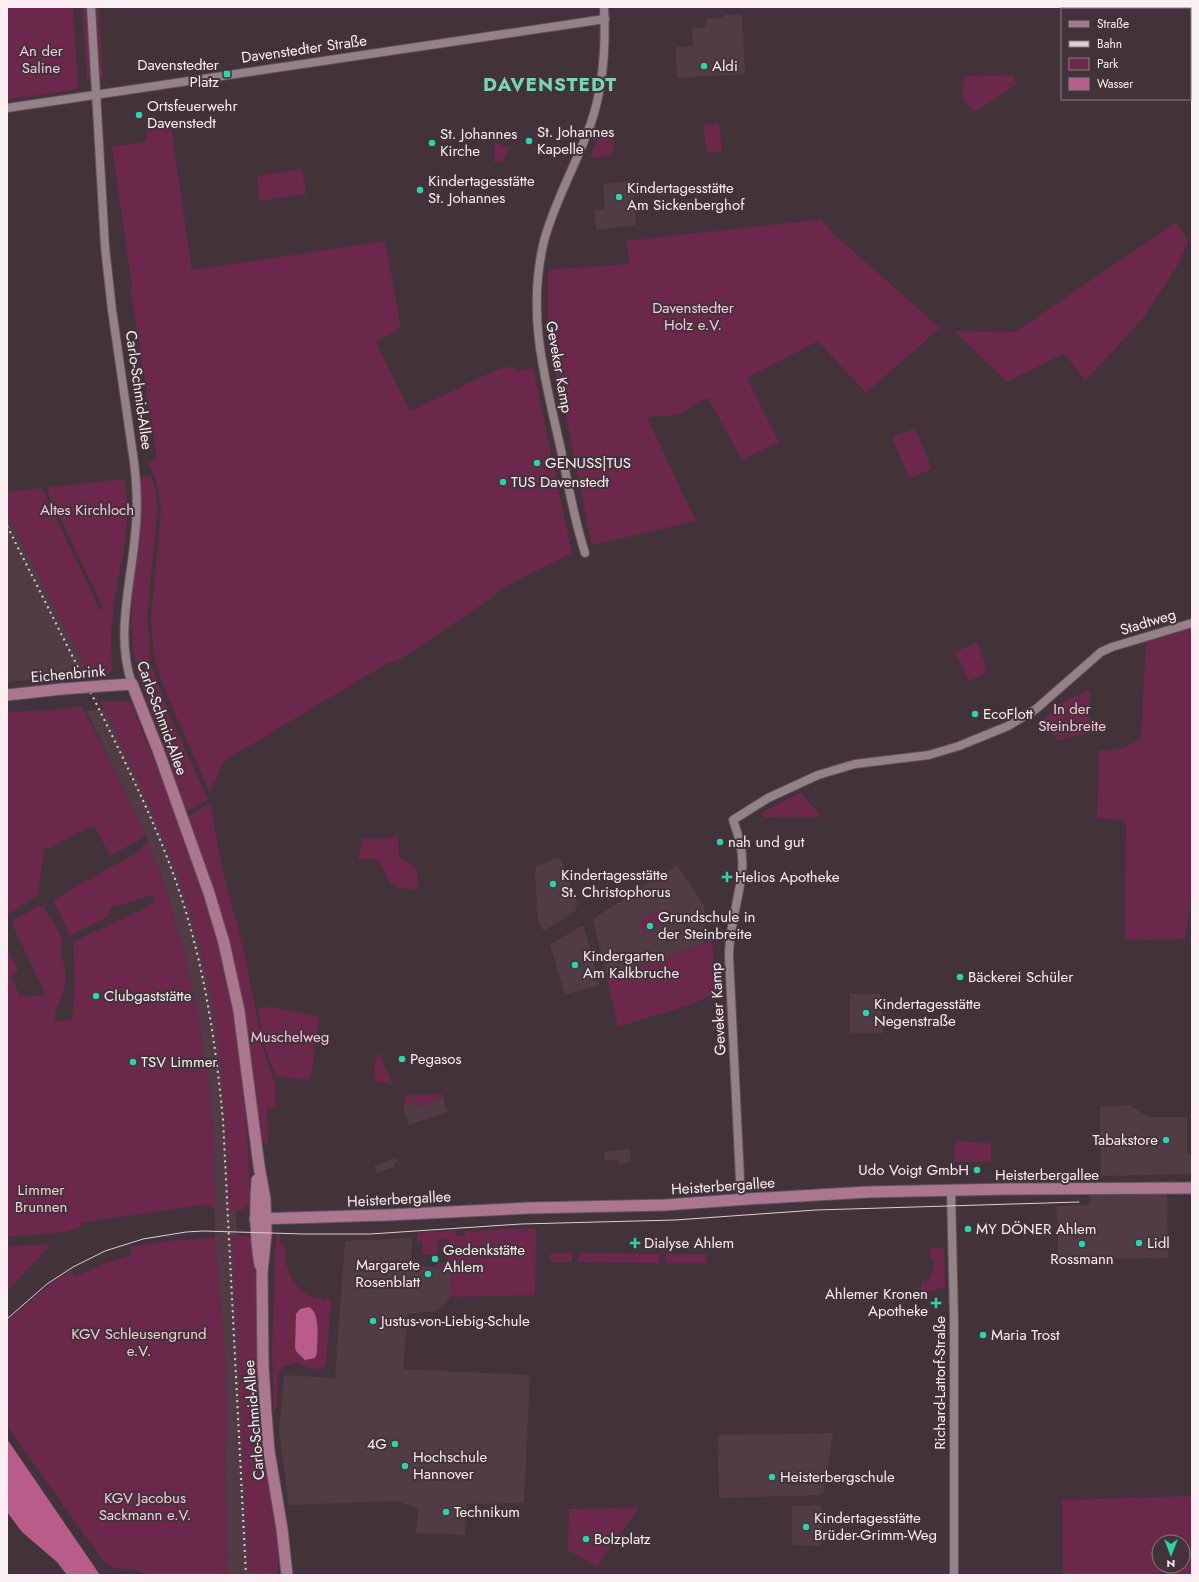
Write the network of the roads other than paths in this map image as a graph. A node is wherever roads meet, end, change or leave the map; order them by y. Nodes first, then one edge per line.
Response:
1 (91, 7) edge
2 (604, 7) edge
3 (605, 22) junction
4 (96, 94) junction
5 (7, 108) edge
6 (584, 552) dead end
7 (1192, 623) edge
8 (132, 684) junction
9 (7, 695) edge
10 (732, 820) joint
11 (1192, 1188) edge
12 (951, 1191) junction
13 (741, 1199) junction
14 (260, 1219) junction
15 (285, 1571) edge
16 (954, 1575) edge

1 - 4 street, Carlo-Schmid-Allee
2 - 3 street, Geveker Kamp
3 - 4 street, Davenstedter Straße
3 - 6 street, Geveker Kamp
4 - 5 street, Davenstedter Straße
4 - 8 street, Carlo-Schmid-Allee
7 - 10 street, Stadtweg
8 - 9 main road, Eichenbrink, bridge
8 - 14 main road, Carlo-Schmid-Allee
10 - 13 street, Geveker Kamp
11 - 12 main road, Heisterbergallee
12 - 13 main road, Heisterbergallee
12 - 16 street, Richard-Lattorf-Straße
13 - 14 main road, Heisterbergallee
14 - 15 main road, Carlo-Schmid-Allee

